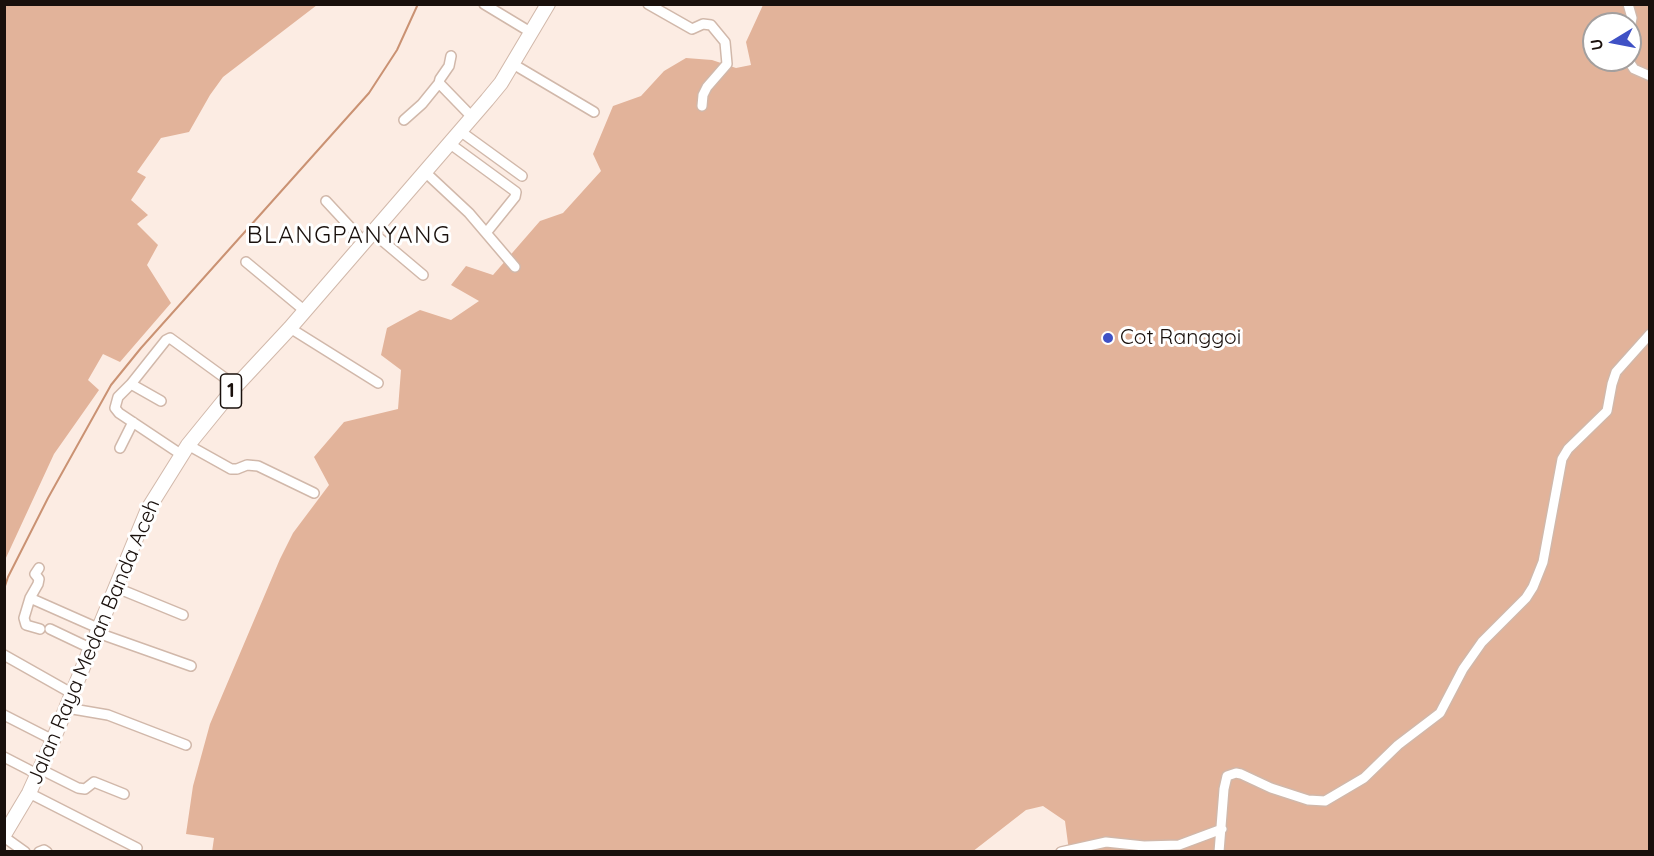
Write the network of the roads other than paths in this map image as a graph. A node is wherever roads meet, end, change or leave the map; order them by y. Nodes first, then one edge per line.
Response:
1 (483, 4) edge
2 (548, 4) edge
3 (648, 4) edge
4 (532, 33) junction
5 (451, 56) dead end
6 (513, 64) junction
7 (440, 83) junction
8 (702, 106) dead end
9 (594, 112) dead end
10 (472, 117) junction
11 (404, 120) dead end
12 (460, 131) junction
13 (449, 143) junction
14 (424, 171) junction
15 (522, 176) dead end
16 (326, 201) dead end
17 (486, 232) junction
18 (368, 237) junction
19 (246, 262) dead end
20 (515, 267) dead end
21 (423, 275) dead end
22 (305, 311) junction
23 (290, 328) junction
24 (1650, 334) edge
25 (378, 383) dead end
26 (131, 384) junction
27 (236, 386) junction
28 (161, 401) dead end
29 (133, 422) junction
30 (120, 448) dead end
31 (185, 450) junction
32 (314, 493) dead end
33 (39, 568) dead end
34 (117, 588) junction
35 (30, 598) junction
36 (183, 615) dead end
37 (99, 631) junction
38 (92, 649) junction
39 (4, 655) edge
40 (191, 666) dead end
41 (73, 694) junction
42 (67, 708) junction
43 (4, 715) edge
44 (53, 740) junction
45 (186, 745) dead end
46 (4, 758) edge
47 (38, 771) junction
48 (28, 793) junction
49 (124, 794) dead end
50 (1222, 830) junction
51 (4, 836) edge
52 (137, 848) dead end
53 (26, 852) edge
54 (39, 852) edge
55 (47, 852) edge
56 (1061, 852) edge
57 (1219, 852) edge

1 - 4 street
2 - 4 highway, Jalan Raya Medan Banda Aceh / 1
3 - 8 street
4 - 6 highway, Jalan Raya Medan Banda Aceh / 1
5 - 7 street
6 - 9 street
6 - 10 highway, Jalan Raya Medan Banda Aceh / 1
7 - 10 street
7 - 11 street
10 - 12 highway, Jalan Raya Medan Banda Aceh / 1
12 - 13 highway, Jalan Raya Medan Banda Aceh / 1
12 - 15 street
13 - 14 highway, Jalan Raya Medan Banda Aceh / 1
13 - 17 street
14 - 17 street
14 - 18 highway, Jalan Raya Medan Banda Aceh / 1
16 - 18 street
17 - 20 street
18 - 21 street
18 - 22 highway, Jalan Raya Medan Banda Aceh / 1
19 - 22 street
22 - 23 highway, Jalan Raya Medan Banda Aceh / 1
23 - 25 street
23 - 27 highway, Jalan Raya Medan Banda Aceh / 1
24 - 50 street
26 - 27 street
26 - 28 street
26 - 29 street
27 - 31 highway, Jalan Raya Medan Banda Aceh / 1
29 - 30 street
29 - 31 street
31 - 32 street
31 - 34 highway, Jalan Raya Medan Banda Aceh / 1
33 - 35 street
34 - 36 street
34 - 37 highway, Jalan Raya Medan Banda Aceh / 1
35 - 37 street
35 - 38 street
37 - 38 highway, Jalan Raya Medan Banda Aceh / 1
37 - 40 street
38 - 41 highway, Jalan Raya Medan Banda Aceh / 1
39 - 41 street
41 - 42 highway, Jalan Raya Medan Banda Aceh / 1
42 - 44 highway, Jalan Raya Medan Banda Aceh / 1
42 - 45 street
43 - 44 street
44 - 47 highway, Jalan Raya Medan Banda Aceh / 1
46 - 47 street
47 - 48 highway, Jalan Raya Medan Banda Aceh / 1
47 - 49 street
48 - 51 highway, Jalan Raya Medan Banda Aceh / 1
48 - 52 street
50 - 56 street
50 - 57 street
51 - 53 street
54 - 55 street

